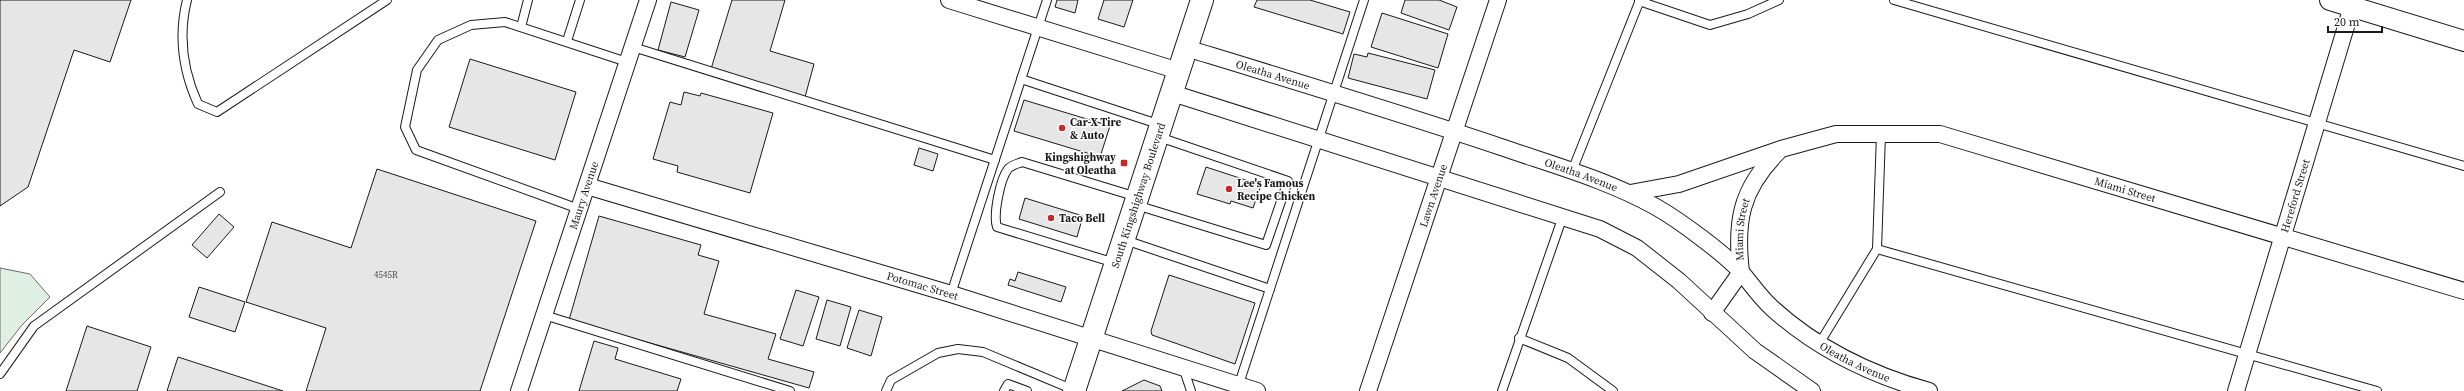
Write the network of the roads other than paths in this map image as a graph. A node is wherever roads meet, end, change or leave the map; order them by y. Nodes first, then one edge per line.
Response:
1 (187, 0) edge
2 (387, 0) edge
3 (528, 0) edge
4 (580, 0) edge
5 (648, 0) edge
6 (949, 0) edge
7 (1047, 0) edge
8 (1202, 0) edge
9 (1364, 0) edge
10 (1498, 0) edge
11 (1639, 0) edge
12 (1779, 0) edge
13 (1894, 0) edge
14 (2330, 0) edge
15 (1762, 3) edge
16 (2353, 3) edge
17 (521, 27) junction
18 (1038, 27) junction
19 (567, 41) junction
20 (2464, 41) edge
21 (633, 47) junction
22 (1186, 48) junction
23 (627, 62) junction
24 (1179, 71) junction
25 (1021, 79) junction
26 (1172, 93) junction
27 (1334, 94) junction
28 (2316, 122) junction
29 (1159, 131) junction
30 (1453, 131) junction
31 (1881, 134) junction
32 (1319, 141) junction
33 (1781, 149) junction
34 (995, 160) junction
35 (2464, 166) edge
36 (1572, 171) junction
37 (1438, 178) junction
38 (587, 186) junction
39 (220, 192) dead end
40 (1630, 193) junction
41 (1136, 201) junction
42 (579, 209) junction
43 (1563, 216) junction
44 (2282, 237) junction
45 (1124, 240) junction
46 (1877, 250) junction
47 (1116, 263) junction
48 (1741, 272) junction
49 (1270, 289) junction
50 (2464, 291) edge
51 (951, 294) junction
52 (1712, 313) junction
53 (544, 315) junction
54 (1092, 338) junction
55 (1519, 338) junction
56 (1819, 344) junction
57 (2247, 353) junction
58 (1183, 367) junction
59 (0, 374) edge
60 (1238, 388) edge
61 (519, 391) edge
62 (790, 391) edge
63 (886, 391) edge
64 (1004, 391) edge
65 (1027, 391) edge
66 (1074, 391) edge
67 (1191, 391) edge
68 (1257, 391) edge
69 (1368, 391) edge
70 (1502, 391) edge
71 (1613, 391) edge
72 (1812, 391) edge
73 (1929, 391) edge
74 (2236, 391) edge
75 (2377, 391) edge

1 - 2 lane
3 - 17 lane
4 - 19 lane
5 - 21 street, Maury Avenue
6 - 18 street
7 - 18 lane
8 - 22 main road, South Kingshighway Boulevard
9 - 27 lane
10 - 30 street, Lawn Avenue
11 - 15 lane
11 - 36 lane
12 - 15 lane
13 - 28 lane
14 - 16 street
16 - 20 street
16 - 28 street, Hereford Street
17 - 19 lane
17 - 42 lane
18 - 24 street
18 - 25 lane
19 - 23 lane
21 - 23 street, Maury Avenue
21 - 34 lane
22 - 24 main road, South Kingshighway Boulevard
22 - 27 street, Oleatha Avenue
23 - 38 street, Maury Avenue
24 - 26 main road, South Kingshighway Boulevard
25 - 29 lane
25 - 34 lane
26 - 29 main road, South Kingshighway Boulevard
26 - 32 street
27 - 30 street, Oleatha Avenue
27 - 32 lane
28 - 35 lane
28 - 44 street, Hereford Street
29 - 41 main road, South Kingshighway Boulevard
29 - 41 lane
30 - 36 street, Oleatha Avenue
30 - 37 street, Lawn Avenue
31 - 33 street, Miami Street
31 - 44 street, Miami Street
31 - 46 lane
32 - 37 street
32 - 49 lane
33 - 40 street, Miami Street
33 - 48 street, Miami Street
34 - 51 lane
36 - 40 street, Oleatha Avenue
37 - 43 street
37 - 69 street, Lawn Avenue
38 - 42 street, Maury Avenue
38 - 51 street, Potomac Street
39 - 59 lane
40 - 48 street, Oleatha Avenue
41 - 45 main road, South Kingshighway Boulevard
41 - 47 lane
42 - 53 street, Maury Avenue
43 - 52 street
43 - 55 lane
44 - 50 street, Miami Street
44 - 57 street, Hereford Street
45 - 47 main road, South Kingshighway Boulevard
45 - 49 lane
46 - 56 lane
46 - 57 lane
47 - 54 main road, South Kingshighway Boulevard
48 - 52 street, Miami Street
48 - 56 street, Oleatha Avenue
49 - 60 lane
51 - 54 street, Potomac Street
52 - 72 street
53 - 61 street, Maury Avenue
53 - 62 lane
54 - 58 street, Potomac Street
54 - 66 main road, South Kingshighway Boulevard
55 - 70 lane
55 - 71 lane
56 - 73 street, Oleatha Avenue
57 - 74 street, Hereford Street
57 - 75 lane
58 - 60 street, Potomac Street
58 - 67 lane
60 - 68 street, Potomac Street
63 - 66 lane
64 - 65 lane

